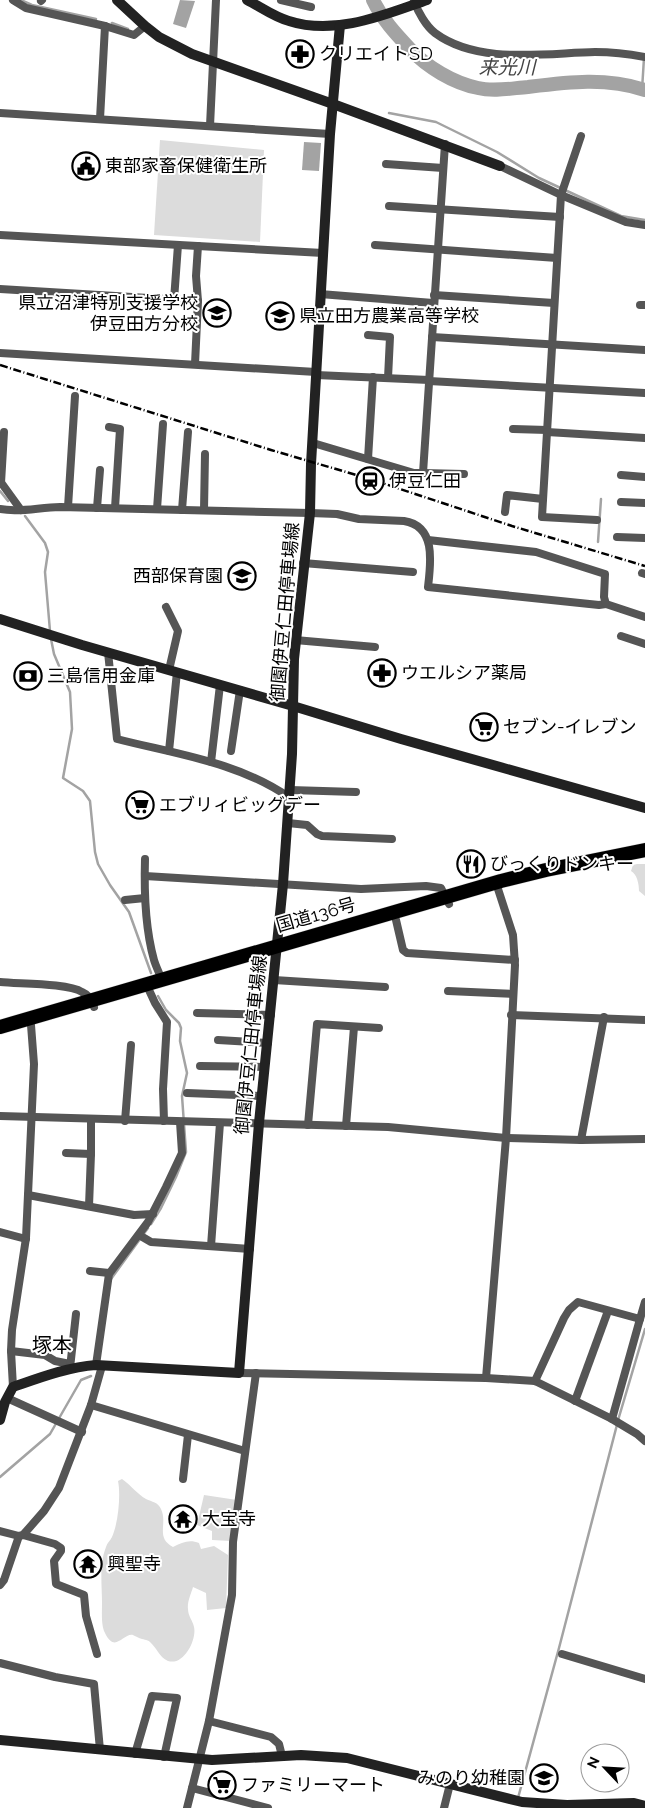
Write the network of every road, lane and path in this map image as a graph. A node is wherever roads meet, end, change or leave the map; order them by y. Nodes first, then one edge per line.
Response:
1 (13, 0) edge
2 (118, 0) edge
3 (216, 0) edge
4 (248, 0) edge
5 (284, 0) edge
6 (427, 0) edge
7 (412, 4) edge
8 (311, 6) dead end
9 (340, 25) junction
10 (105, 26) junction
11 (145, 26) junction
12 (645, 56) edge
13 (215, 62) junction
14 (333, 104) junction
15 (0, 113) edge
16 (100, 119) junction
17 (210, 126) junction
18 (330, 134) junction
19 (581, 136) dead end
20 (445, 144) junction
21 (386, 164) dead end
22 (500, 166) joint
23 (443, 168) junction
24 (561, 195) junction
25 (389, 206) dead end
26 (440, 209) junction
27 (560, 217) junction
28 (645, 225) edge
29 (0, 235) edge
30 (178, 245) junction
31 (376, 245) dead end
32 (198, 246) junction
33 (437, 250) junction
34 (323, 253) junction
35 (557, 258) junction
36 (0, 289) edge
37 (320, 294) junction
38 (434, 299) junction
39 (174, 300) junction
40 (198, 301) junction
41 (554, 303) junction
42 (368, 335) dead end
43 (432, 336) junction
44 (552, 345) junction
45 (645, 350) edge
46 (0, 353) edge
47 (195, 364) junction
48 (316, 374) junction
49 (373, 377) junction
50 (388, 378) junction
51 (429, 381) junction
52 (549, 388) junction
53 (645, 393) edge
54 (75, 396) dead end
55 (163, 424) dead end
56 (109, 427) dead end
57 (513, 429) dead end
58 (547, 431) junction
59 (4, 432) dead end
60 (188, 432) dead end
61 (645, 438) edge
62 (313, 443) junction
63 (205, 454) dead end
64 (368, 459) junction
65 (100, 470) dead end
66 (423, 473) junction
67 (464, 474) dead end
68 (621, 475) dead end
69 (645, 477) edge
70 (1, 482) edge
71 (543, 499) junction
72 (621, 502) dead end
73 (645, 504) edge
74 (68, 507) junction
75 (97, 508) junction
76 (115, 508) junction
77 (0, 509) edge
78 (157, 509) junction
79 (21, 510) junction
80 (182, 510) junction
81 (204, 510) junction
82 (505, 512) dead end
83 (310, 513) junction
84 (597, 520) dead end
85 (617, 537) dead end
86 (645, 538) edge
87 (428, 540) junction
88 (303, 563) junction
89 (413, 572) dead end
90 (606, 604) junction
91 (166, 607) dead end
92 (645, 618) edge
93 (0, 619) edge
94 (621, 636) dead end
95 (295, 640) junction
96 (645, 644) edge
97 (375, 647) dead end
98 (108, 652) junction
99 (173, 671) junction
100 (220, 685) junction
101 (240, 690) junction
102 (293, 706) junction
103 (169, 751) junction
104 (231, 751) dead end
105 (210, 762) junction
106 (356, 792) dead end
107 (290, 794) junction
108 (645, 808) edge
109 (288, 823) junction
110 (392, 840) dead end
111 (645, 850) edge
112 (645, 858) edge
113 (145, 859) dead end
114 (145, 876) junction
115 (283, 884) junction
116 (498, 889) junction
117 (145, 898) junction
118 (125, 900) dead end
119 (447, 901) junction
120 (396, 920) junction
121 (277, 950) junction
122 (515, 960) junction
123 (274, 980) junction
124 (0, 982) edge
125 (162, 983) junction
126 (385, 987) dead end
127 (149, 990) junction
128 (448, 991) dead end
129 (513, 994) junction
130 (93, 1003) junction
131 (197, 1014) dead end
132 (271, 1015) junction
133 (512, 1015) junction
134 (604, 1017) junction
135 (645, 1020) edge
136 (31, 1025) junction
137 (0, 1027) edge
138 (354, 1027) junction
139 (379, 1028) dead end
140 (0, 1034) edge
141 (218, 1040) dead end
142 (268, 1043) junction
143 (131, 1045) dead end
144 (200, 1066) dead end
145 (265, 1068) junction
146 (187, 1093) dead end
147 (262, 1096) junction
148 (0, 1116) edge
149 (32, 1119) junction
150 (91, 1120) junction
151 (125, 1121) junction
152 (164, 1121) junction
153 (180, 1122) junction
154 (220, 1123) junction
155 (259, 1123) junction
156 (308, 1125) junction
157 (346, 1126) junction
158 (506, 1138) junction
159 (645, 1139) edge
160 (581, 1140) junction
161 (66, 1153) dead end
162 (91, 1154) junction
163 (28, 1195) junction
164 (89, 1206) junction
165 (154, 1214) junction
166 (0, 1232) edge
167 (139, 1235) junction
168 (26, 1239) junction
169 (211, 1246) junction
170 (250, 1249) junction
171 (90, 1271) dead end
172 (109, 1273) junction
173 (645, 1302) edge
174 (608, 1311) junction
175 (76, 1314) dead end
176 (640, 1319) junction
177 (11, 1352) junction
178 (99, 1366) junction
179 (70, 1367) junction
180 (239, 1373) junction
181 (256, 1373) junction
182 (486, 1378) junction
183 (535, 1381) junction
184 (13, 1387) junction
185 (4, 1401) edge
186 (575, 1401) junction
187 (91, 1405) junction
188 (612, 1419) junction
189 (0, 1420) edge
190 (82, 1432) junction
191 (188, 1436) junction
192 (645, 1441) edge
193 (245, 1451) junction
194 (183, 1479) dead end
195 (0, 1531) edge
196 (21, 1535) junction
197 (0, 1585) edge
198 (97, 1654) dead end
199 (562, 1654) dead end
200 (0, 1663) edge
201 (645, 1679) edge
202 (209, 1721) junction
203 (0, 1740) edge
204 (100, 1750) junction
205 (135, 1754) junction
206 (282, 1756) junction
207 (164, 1757) junction
208 (200, 1759) junction
209 (450, 1784) junction
210 (192, 1788) junction
211 (645, 1806) edge
212 (187, 1808) edge
213 (268, 1808) edge
214 (444, 1808) edge

1 - 10 street
2 - 11 street
3 - 13 street
4 - 9 street
5 - 8 street
6 - 7 street
7 - 9 street
7 - 12 street
9 - 14 street, 御園伊豆仁田停車場線
10 - 11 street
10 - 16 street
11 - 13 street
13 - 14 street
13 - 17 street
14 - 18 street, 御園伊豆仁田停車場線
14 - 20 street
15 - 16 street
16 - 17 street
17 - 18 street
18 - 34 street, 御園伊豆仁田停車場線
19 - 24 street
20 - 22 street
20 - 23 street
21 - 23 street
22 - 24 street
23 - 26 street
24 - 27 street
24 - 28 street
25 - 26 street
26 - 27 street
26 - 33 street
27 - 35 street
29 - 30 street
30 - 32 street
30 - 39 street
31 - 33 street
32 - 34 street
32 - 40 street
33 - 35 street
33 - 38 street
34 - 37 street, 御園伊豆仁田停車場線
35 - 41 street
36 - 39 street
37 - 38 street
37 - 48 street, 御園伊豆仁田停車場線
38 - 41 street
38 - 43 street
39 - 40 street
40 - 47 street
41 - 44 street
42 - 50 street
43 - 44 street
43 - 51 street
44 - 45 street
44 - 52 street
46 - 47 street
47 - 48 street
48 - 49 street
48 - 62 street, 御園伊豆仁田停車場線
49 - 50 street
49 - 64 street
50 - 51 street
51 - 52 street
51 - 66 street
52 - 53 street
52 - 58 street
54 - 74 street
55 - 78 street
56 - 76 street
57 - 58 street
58 - 61 street
58 - 71 street
59 - 70 street
60 - 80 street
62 - 64 street
62 - 83 street, 御園伊豆仁田停車場線
63 - 81 street
64 - 66 street
65 - 75 street
66 - 67 street
68 - 69 street
70 - 79 street
71 - 82 street
71 - 84 street
72 - 73 street
74 - 75 street
74 - 79 street
75 - 76 street
76 - 78 street
77 - 79 street
78 - 80 street
80 - 81 street
81 - 83 street
83 - 87 street
83 - 88 street, 御園伊豆仁田停車場線
85 - 86 street
87 - 90 street
87 - 90 street
88 - 89 street
88 - 95 street, 御園伊豆仁田停車場線
90 - 92 street
91 - 99 street
93 - 98 street
94 - 96 street
95 - 97 street
95 - 102 street, 御園伊豆仁田停車場線
98 - 99 street
98 - 103 street
99 - 100 street
99 - 103 street
100 - 101 street
100 - 105 street
101 - 102 street
101 - 104 street
102 - 107 street, 御園伊豆仁田停車場線
102 - 108 street
103 - 105 street
105 - 107 street
106 - 107 street
107 - 109 street, 御園伊豆仁田停車場線
109 - 110 street
109 - 115 street, 御園伊豆仁田停車場線
111 - 119 highway, 国道136号
112 - 116 highway, 国道136号
113 - 114 street
114 - 115 street
114 - 117 street
115 - 119 street
115 - 121 street, 御園伊豆仁田停車場線
116 - 119 highway, 国道136号
116 - 122 street
117 - 118 street
117 - 125 street
119 - 120 highway, 国道136号
119 - 121 highway, 国道136号
120 - 121 highway, 国道136号
120 - 122 street
121 - 123 street, 御園伊豆仁田停車場線
121 - 125 highway, 国道136号
122 - 129 street
123 - 126 street
123 - 132 street, 御園伊豆仁田停車場線
124 - 130 street
125 - 127 highway, 国道136号
125 - 130 highway, 国道136号
127 - 130 highway, 国道136号
127 - 152 street
128 - 129 street
129 - 133 street
130 - 136 highway, 国道136号
130 - 137 highway, 国道136号
131 - 132 street
132 - 142 street, 御園伊豆仁田停車場線
133 - 134 street
133 - 158 street
134 - 135 street
134 - 160 street
136 - 140 highway, 国道136号
136 - 149 street
138 - 139 street
138 - 156 street
138 - 157 street
141 - 142 street
142 - 145 street, 御園伊豆仁田停車場線
143 - 151 street
144 - 145 street
145 - 147 street, 御園伊豆仁田停車場線
146 - 147 street
147 - 155 street, 御園伊豆仁田停車場線
148 - 149 street
149 - 150 street
149 - 163 street
150 - 151 street
150 - 162 street
151 - 152 street
152 - 153 street
153 - 154 street
153 - 165 street
154 - 155 street
154 - 169 street
155 - 156 street
155 - 170 street, 御園伊豆仁田停車場線
156 - 157 street
157 - 158 street
158 - 160 street
158 - 182 street
159 - 160 street
161 - 162 street
162 - 164 street
163 - 164 street
163 - 168 street
164 - 165 street
165 - 167 street
166 - 168 street
167 - 169 street
167 - 172 street
168 - 177 street
169 - 170 street
170 - 180 street, 御園伊豆仁田停車場線
171 - 172 street
172 - 178 street
173 - 176 street
174 - 176 street
174 - 183 street
174 - 186 street
175 - 179 street
176 - 188 street
177 - 179 street
177 - 184 street
178 - 179 street
178 - 180 street
178 - 187 street
179 - 184 street
180 - 181 street
181 - 182 street
181 - 193 street
182 - 183 street
183 - 186 street
184 - 185 street
185 - 189 street
185 - 190 street
186 - 188 street
187 - 190 street
187 - 191 street
188 - 192 street
190 - 196 street
191 - 193 street
191 - 194 street
193 - 202 street
195 - 196 street
196 - 197 street
196 - 198 street
199 - 201 street
200 - 204 street
202 - 206 street
202 - 208 street
203 - 204 street
204 - 205 street
205 - 207 street
205 - 207 street
206 - 208 street
206 - 209 street
207 - 208 street
208 - 210 street
209 - 211 street
209 - 214 street
210 - 212 street
210 - 213 street

